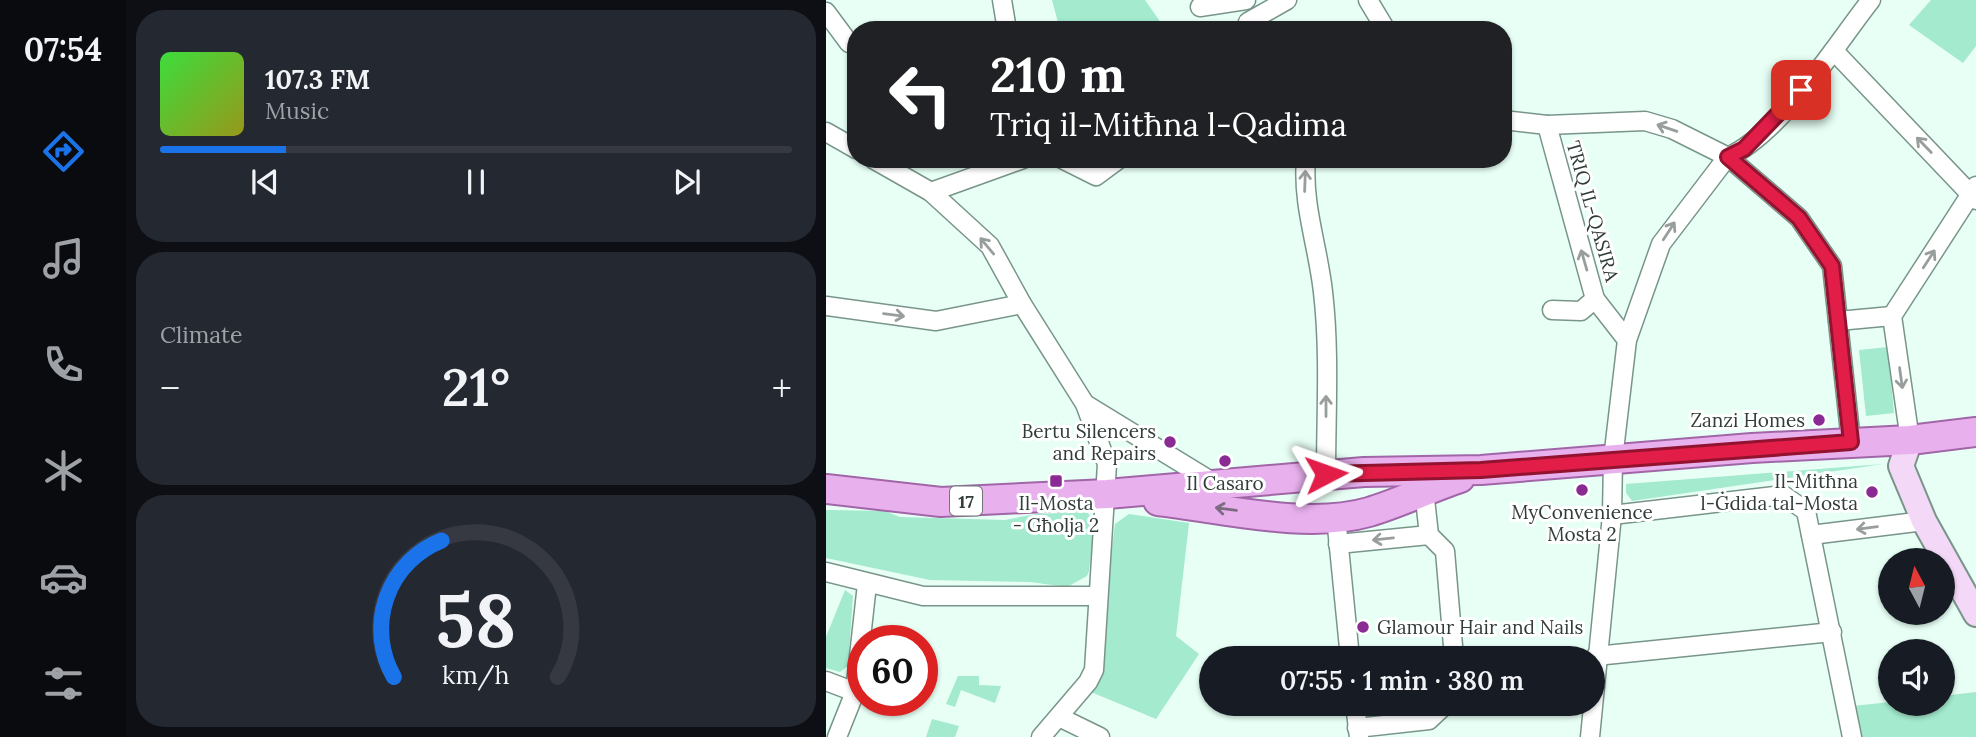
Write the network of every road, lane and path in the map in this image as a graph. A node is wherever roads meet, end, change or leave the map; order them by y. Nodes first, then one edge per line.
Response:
1 (1002, 0) edge
2 (1247, 0) edge
3 (1287, 0) edge
4 (1368, 0) edge
5 (1865, 2) edge
6 (1200, 7) dead end
7 (826, 12) edge
8 (1006, 21) edge
9 (1248, 21) edge
10 (1256, 21) edge
11 (1381, 21) edge
12 (847, 40) edge
13 (1834, 51) junction
14 (1512, 121) edge
15 (1547, 125) junction
16 (826, 132) edge
17 (847, 144) edge
18 (1725, 160) junction
19 (889, 168) edge
20 (998, 168) edge
21 (1080, 168) edge
22 (1107, 168) edge
23 (1306, 168) edge
24 (931, 192) junction
25 (1974, 193) edge
26 (1595, 299) junction
27 (1022, 304) junction
28 (826, 306) edge
29 (1552, 310) dead end
30 (1892, 316) junction
31 (1838, 321) junction
32 (1627, 340) junction
33 (1085, 404) junction
34 (1976, 432) edge
35 (1910, 440) junction
36 (1851, 442) junction
37 (1614, 459) junction
38 (1481, 470) junction
39 (1364, 472) junction
40 (1326, 474) junction
41 (1293, 478) junction
42 (1214, 483) junction
43 (826, 489) edge
44 (1424, 491) junction
45 (1107, 494) junction
46 (1368, 512) junction
47 (1612, 515) junction
48 (1294, 517) junction
49 (1924, 521) junction
50 (1337, 531) junction
51 (1429, 535) junction
52 (1811, 535) junction
53 (826, 572) edge
54 (867, 584) junction
55 (1098, 596) junction
56 (1976, 614) edge
57 (862, 625) edge
58 (1832, 632) junction
59 (1349, 646) edge
60 (1453, 646) edge
61 (1597, 646) edge
62 (1605, 655) edge
63 (826, 681) edge
64 (847, 689) edge
65 (847, 712) edge
66 (1433, 716) edge
67 (1592, 716) edge
68 (1059, 717) junction
69 (1358, 733) edge
70 (837, 737) edge
71 (1041, 737) edge
72 (1100, 737) edge
73 (1590, 737) edge
74 (1852, 737) edge

1 - 8 street
2 - 6 street
2 - 9 street
3 - 10 street
4 - 11 street
5 - 13 street
7 - 12 street
13 - 18 street
25 -> 13 street
14 - 15 street
18 -> 15 street
26 -> 15 street, TRIQ IL-QASIRA
16 - 17 street
18 - 31 street
32 -> 18 street
19 - 24 street
20 - 24 street
21 - 22 street
40 -> 23 street
27 -> 24 street
30 -> 25 street
26 - 29 street
26 - 32 street, TRIQ IL-QASIRA
28 -> 27 street
27 - 33 street
30 - 31 street
30 -> 35 street
31 - 36 street
32 - 37 street
33 - 42 street
33 - 45 street
34 - 35 main road, 17
35 - 36 main road, 17
35 - 49 street
36 - 37 main road, 17
37 - 38 main road, 17
37 - 47 street
38 - 39 main road, 17
38 - 44 main road, 17
39 - 40 main road, 17
39 - 46 main road
40 - 41 main road, 17
41 - 42 main road, 17
41 - 48 main road
42 - 45 main road, 17
43 - 45 main road, 17
44 - 46 main road, 17
44 - 51 street
48 -> 45 main road, 17
45 - 55 street
46 - 50 main road, 17
47 - 52 street
47 - 61 street
48 - 50 main road, 17
49 -> 52 street
49 - 56 street
51 -> 50 street
50 - 59 street
51 - 60 street
52 - 58 street
53 - 54 street
54 - 55 street
54 - 57 street
55 - 68 street
58 - 62 street
58 - 74 street
63 - 64 street
65 - 70 street
66 - 69 street
67 - 73 street
68 - 71 street
68 - 72 street

